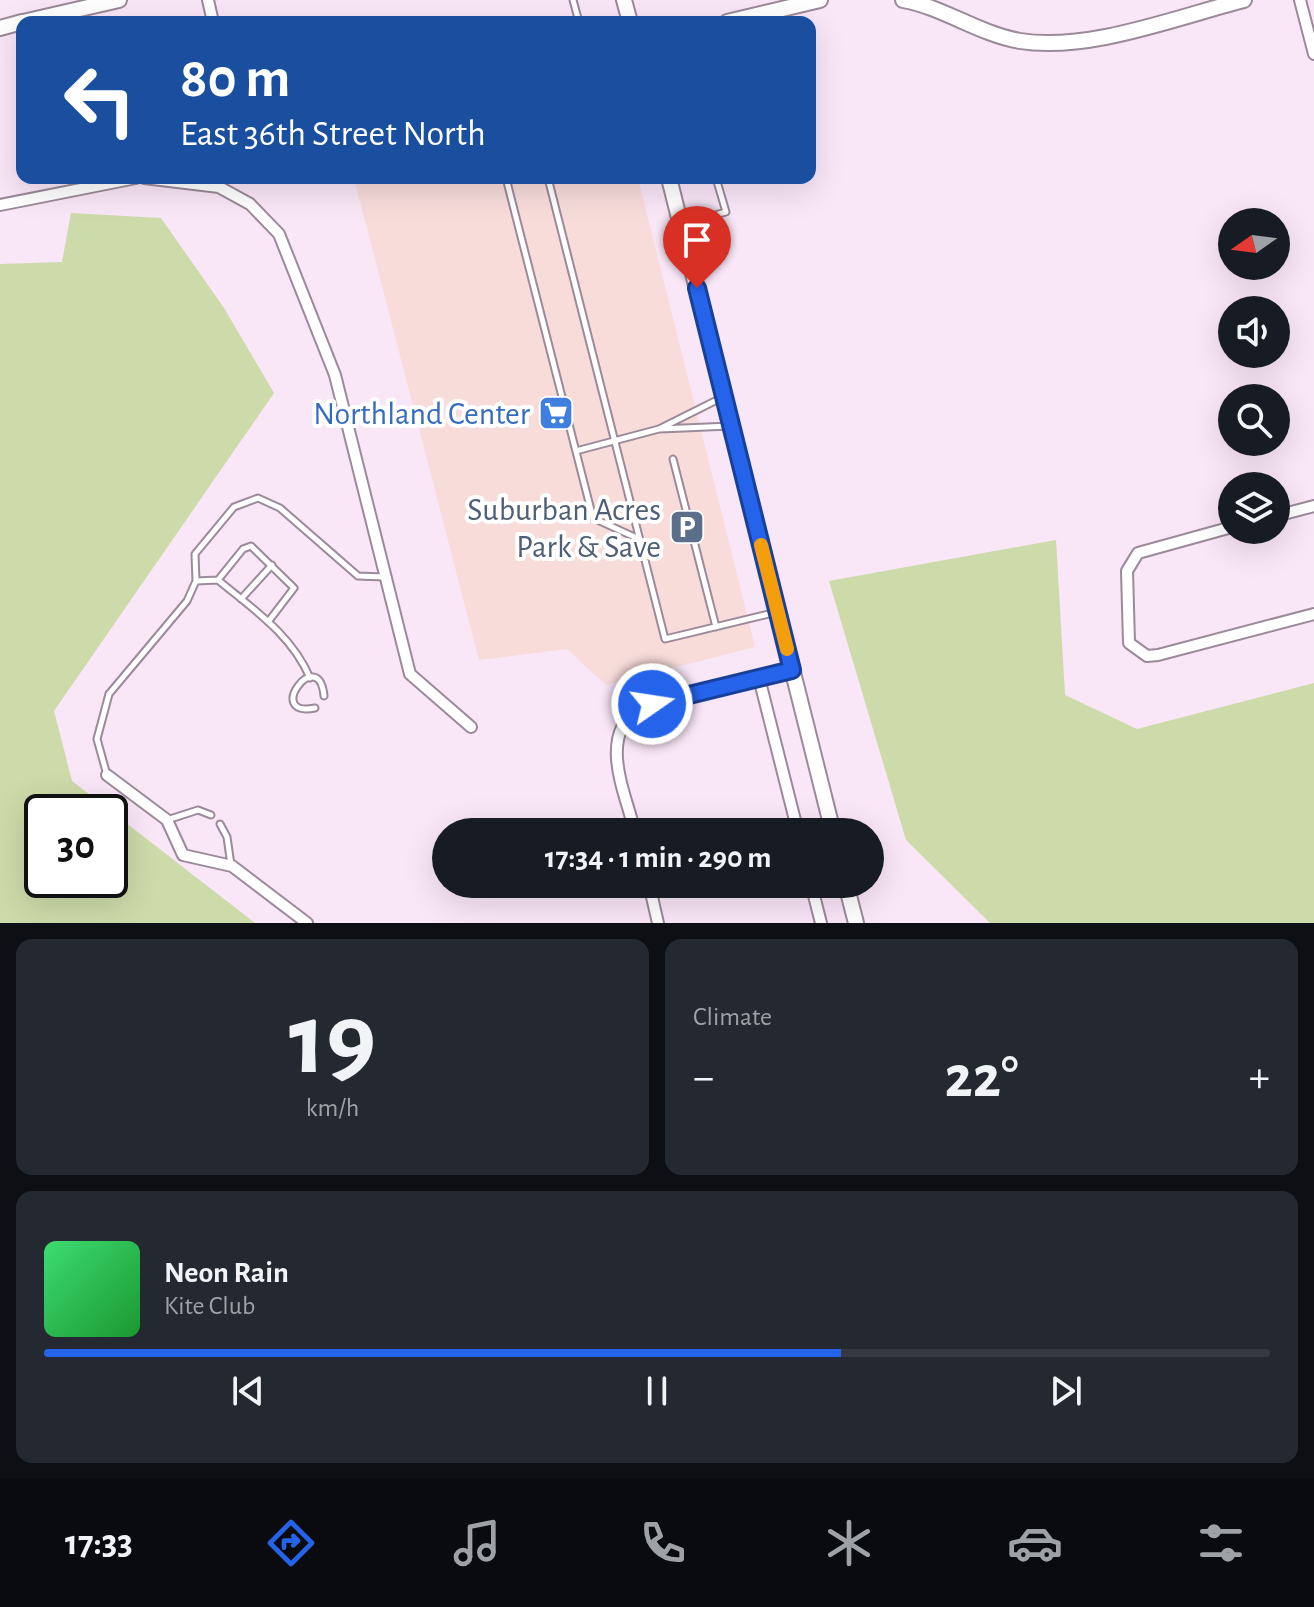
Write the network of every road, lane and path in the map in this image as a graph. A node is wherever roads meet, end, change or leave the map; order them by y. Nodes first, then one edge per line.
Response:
1 (119, 0) edge
2 (820, 0) edge
3 (903, 0) edge
4 (1244, 0) edge
5 (1300, 0) edge
6 (48, 16) edge
7 (752, 16) edge
8 (1314, 54) edge
9 (106, 184) edge
10 (222, 184) edge
11 (508, 184) edge
12 (550, 184) edge
13 (671, 184) edge
14 (718, 184) edge
15 (0, 205) edge
16 (681, 224) junction
17 (724, 396) junction
18 (732, 425) junction
19 (659, 429) junction
20 (615, 440) junction
21 (576, 451) junction
22 (673, 459) dead end
23 (1314, 506) edge
24 (1290, 512) edge
25 (1218, 531) edge
26 (639, 539) junction
27 (272, 565) junction
28 (384, 577) junction
29 (218, 580) junction
30 (196, 581) junction
31 (241, 599) junction
32 (777, 611) junction
33 (1314, 614) edge
34 (268, 622) junction
35 (716, 627) junction
36 (792, 670) junction
37 (310, 678) junction
38 (759, 678) junction
39 (324, 696) dead end
40 (315, 708) dead end
41 (471, 727) dead end
42 (107, 775) joint
43 (211, 815) dead end
44 (632, 818) edge
45 (794, 818) edge
46 (829, 818) edge
47 (167, 820) junction
48 (220, 824) dead end
49 (232, 866) junction
50 (652, 898) edge
51 (815, 898) edge
52 (850, 898) edge
53 (307, 923) edge
54 (658, 923) edge
55 (821, 923) edge
56 (856, 923) edge

1 - 6 main road
2 - 7 main road
3 - 4 main road
5 - 8 street
9 - 15 street
10 - 28 street
11 - 21 lane
12 - 20 lane
13 - 16 main road
14 - 16 lane
16 - 17 main road
17 - 18 main road
17 - 19 lane
18 - 19 lane
18 - 32 main road
19 - 20 lane
20 - 21 lane
20 - 26 lane
21 - 26 lane
22 - 35 lane
23 - 24 street
25 - 33 street
26 - 35 lane
27 - 29 lane
27 - 31 lane
27 - 34 lane
28 - 30 lane
28 - 41 street
29 - 30 lane
29 - 31 lane
30 - 42 lane
31 - 34 lane
32 - 35 lane
32 - 36 main road
34 - 37 lane
36 - 38 street
36 - 46 main road
37 - 39 lane
37 - 40 lane
38 - 44 street
38 - 45 street
42 - 47 street
43 - 47 lane
47 - 49 street
48 - 49 lane
49 - 53 street
50 - 54 street
51 - 55 street
52 - 56 main road

